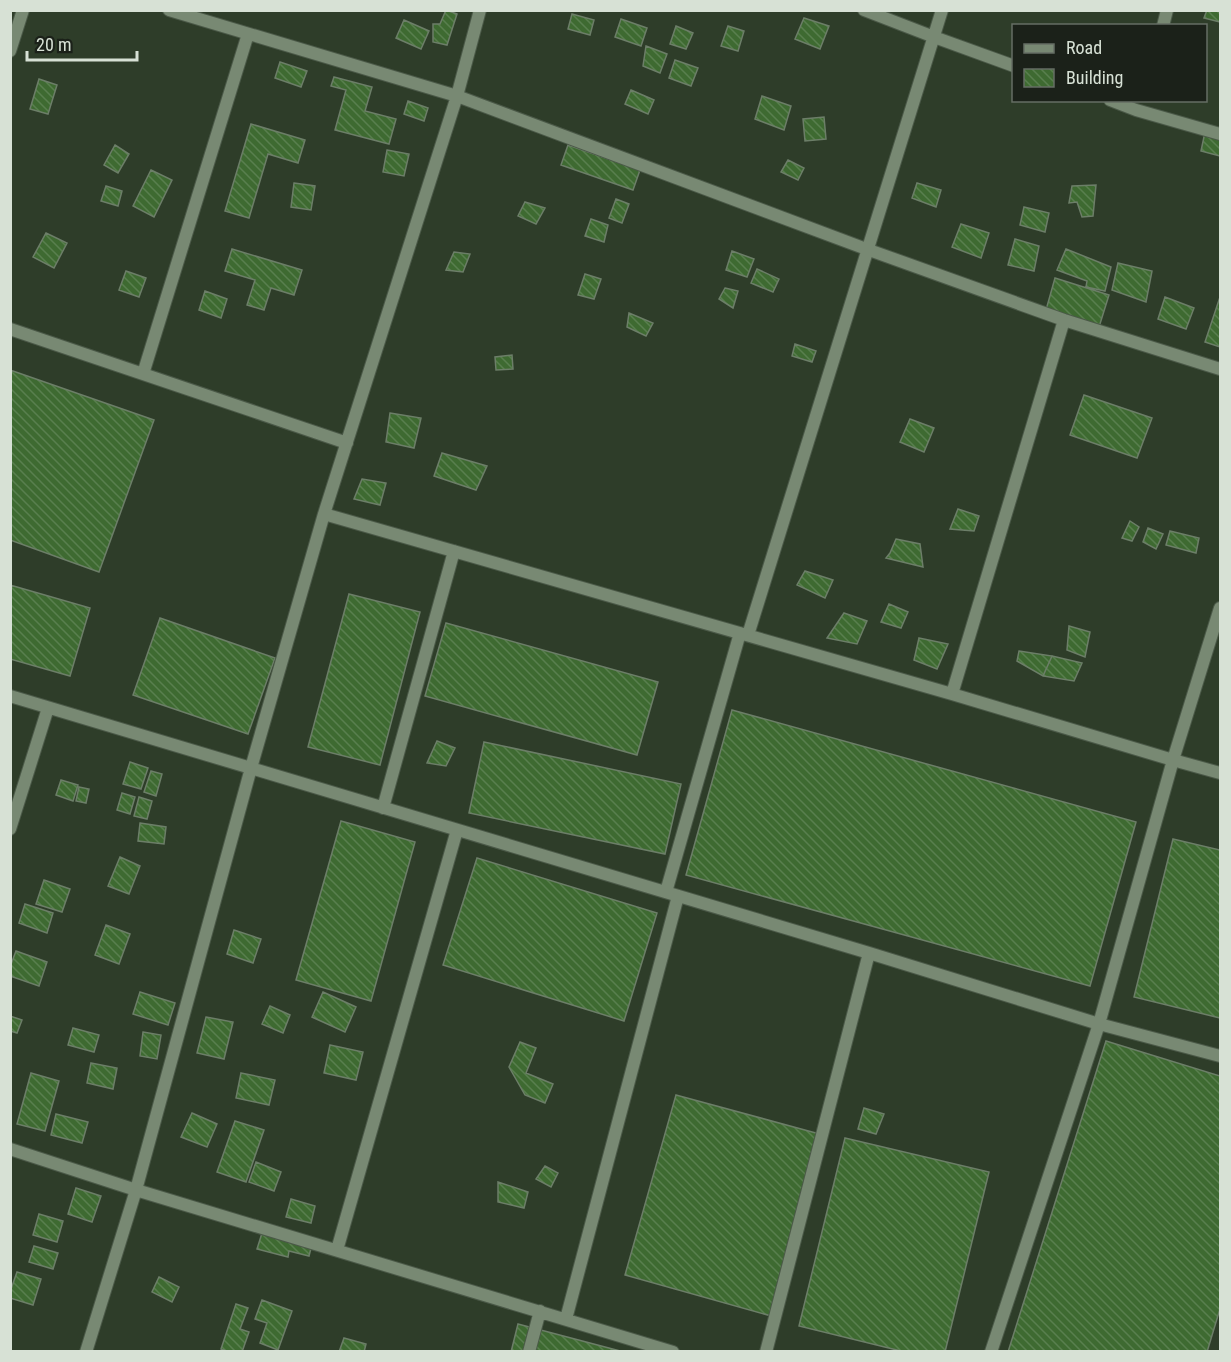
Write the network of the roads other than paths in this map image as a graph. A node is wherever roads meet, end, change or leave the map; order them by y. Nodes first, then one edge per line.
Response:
1 (23, 10) edge
2 (168, 10) edge
3 (480, 10) edge
4 (864, 10) edge
5 (942, 10) edge
6 (248, 34) junction
7 (934, 38) junction
8 (10, 51) edge
9 (1012, 65) edge
10 (457, 96) junction
11 (1121, 102) edge
12 (1137, 105) edge
13 (1221, 134) edge
14 (869, 250) junction
15 (1064, 320) junction
16 (10, 329) edge
17 (1221, 369) edge
18 (143, 374) junction
19 (346, 443) junction
20 (324, 514) junction
21 (454, 551) junction
22 (1221, 608) edge
23 (744, 634) junction
24 (952, 694) junction
25 (10, 696) edge
26 (48, 708) junction
27 (1173, 760) junction
28 (251, 768) junction
29 (1221, 773) edge
30 (383, 808) junction
31 (10, 829) edge
32 (457, 830) junction
33 (666, 892) junction
34 (678, 896) junction
35 (869, 952) junction
36 (1099, 1024) junction
37 (1221, 1056) edge
38 (10, 1149) edge
39 (136, 1190) junction
40 (337, 1250) junction
41 (540, 1311) junction
42 (566, 1319) junction
43 (86, 1352) edge
44 (529, 1352) edge
45 (673, 1352) edge
46 (766, 1352) edge
47 (991, 1352) edge

1 - 8 street
2 - 6 street
3 - 10 street
4 - 7 street
5 - 7 street
6 - 10 street
6 - 18 street
7 - 9 street
7 - 14 street
10 - 14 street
10 - 19 street
11 - 12 street
12 - 13 street
14 - 15 street
14 - 23 street
15 - 17 street
15 - 24 street
16 - 18 street
18 - 19 street
19 - 20 street
20 - 21 street
20 - 28 street
21 - 23 street
21 - 30 street
22 - 27 street
23 - 24 street
23 - 33 street
24 - 27 street
25 - 26 street
26 - 28 street
26 - 31 street
27 - 29 street
27 - 36 street
28 - 30 street
28 - 39 street
30 - 32 street
32 - 33 street
32 - 40 street
33 - 34 street
34 - 35 street
34 - 42 street
35 - 36 street
35 - 46 street
36 - 37 street
36 - 47 street
38 - 39 street
39 - 40 street
39 - 43 street
40 - 41 street
41 - 42 street
41 - 44 street
42 - 45 street

